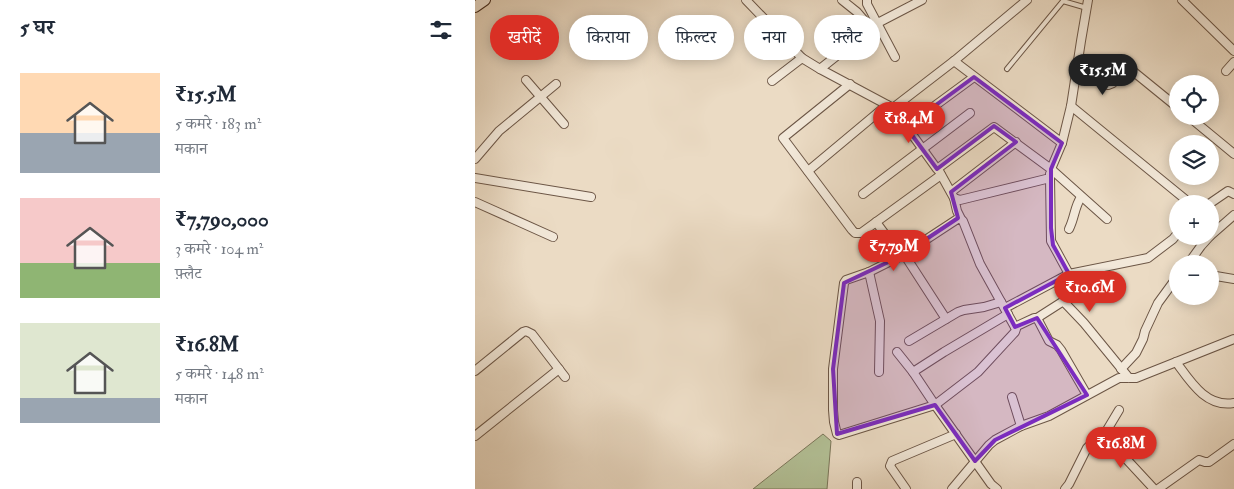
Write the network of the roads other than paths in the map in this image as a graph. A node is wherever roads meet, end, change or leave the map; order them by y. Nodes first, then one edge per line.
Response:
1 (485, 0) edge
2 (746, 0) edge
3 (842, 0) edge
4 (867, 0) edge
5 (922, 0) edge
6 (1027, 0) edge
7 (1182, 0) edge
8 (1088, 4) edge
9 (475, 7) edge
10 (760, 15) edge
11 (861, 15) edge
12 (870, 15) edge
13 (880, 21) edge
14 (880, 35) edge
15 (1234, 51) edge
16 (895, 57) dead end
17 (804, 59) edge
18 (800, 60) edge
19 (831, 60) edge
20 (954, 61) junction
21 (1234, 62) edge
22 (1077, 64) junction
23 (1007, 68) dead end
24 (820, 69) junction
25 (1226, 71) dead end
26 (974, 77) junction
27 (526, 80) dead end
28 (772, 82) dead end
29 (556, 84) dead end
30 (851, 84) junction
31 (540, 97) junction
32 (1169, 100) edge
33 (890, 106) junction
34 (1071, 106) junction
35 (970, 113) dead end
36 (565, 124) dead end
37 (1199, 125) edge
38 (906, 127) junction
39 (1016, 142) junction
40 (1062, 143) junction
41 (922, 148) junction
42 (1234, 154) edge
43 (475, 160) edge
44 (1051, 169) junction
45 (808, 171) junction
46 (939, 172) junction
47 (475, 178) edge
48 (1050, 178) junction
49 (863, 194) dead end
50 (1234, 194) edge
51 (953, 195) junction
52 (1180, 195) edge
53 (591, 197) dead end
54 (1081, 197) junction
55 (1219, 197) edge
56 (475, 202) edge
57 (1234, 215) edge
58 (1107, 218) dead end
59 (961, 219) junction
60 (876, 222) junction
61 (1069, 228) dead end
62 (1219, 228) edge
63 (553, 237) dead end
64 (1169, 241) edge
65 (1202, 245) edge
66 (903, 255) junction
67 (1194, 255) edge
68 (869, 272) junction
69 (1069, 274) junction
70 (1219, 276) edge
71 (1234, 279) edge
72 (1169, 287) edge
73 (1005, 308) junction
74 (1037, 318) junction
75 (946, 319) junction
76 (1015, 327) junction
77 (1234, 339) edge
78 (909, 341) dead end
79 (897, 352) dead end
80 (1176, 362) junction
81 (1121, 368) junction
82 (559, 369) junction
83 (475, 371) edge
84 (879, 372) dead end
85 (913, 372) junction
86 (565, 376) dead end
87 (1129, 378) junction
88 (1087, 396) junction
89 (1012, 397) dead end
90 (1234, 403) edge
91 (935, 405) junction
92 (1119, 410) dead end
93 (1021, 426) junction
94 (956, 434) junction
95 (1104, 435) junction
96 (475, 436) edge
97 (1234, 444) edge
98 (975, 461) junction
99 (1067, 486) edge
100 (906, 489) edge
101 (951, 489) edge
102 (997, 489) edge
103 (1077, 489) edge
104 (1154, 489) edge
105 (1158, 489) edge

1 - 9 main road
2 - 10 street
3 - 11 street
4 - 12 street
5 - 13 street
6 - 20 street
7 - 15 street
8 - 22 street
8 - 23 lane
14 - 16 street
17 - 24 street
18 - 28 street
19 - 24 street
20 - 26 street
20 - 33 street
21 - 25 street
22 - 32 street
22 - 34 street
24 - 30 street
26 - 38 street
26 - 40 street
27 - 31 street
29 - 31 street
30 - 33 street
30 - 45 street
31 - 36 street
31 - 43 street
33 - 38 street
33 - 45 street
34 - 40 street
34 - 52 street
35 - 41 street
37 - 42 street
38 - 41 street
39 - 44 street
39 - 46 street
39 - 51 street
40 - 44 street
41 - 46 street
41 - 49 street
44 - 48 street
44 - 54 street
45 - 60 street
46 - 51 street
46 - 60 street
47 - 53 street
48 - 51 street
48 - 69 street
50 - 55 street
51 - 59 street
54 - 58 street
54 - 61 street
56 - 63 street
57 - 62 street
59 - 66 street
59 - 73 street
60 - 66 street
64 - 69 street
65 - 67 street
66 - 68 street
66 - 75 street
68 - 84 street
68 - 91 street
69 - 73 street
70 - 71 street
72 - 81 street
73 - 75 street
73 - 76 street
73 - 85 street
74 - 76 street
74 - 81 street
74 - 88 street
75 - 78 street
76 - 91 street
77 - 80 street
79 - 85 street
80 - 87 street
80 - 90 street
81 - 87 street
82 - 83 street
82 - 86 street
82 - 96 street
85 - 91 street
87 - 88 street
88 - 93 street
89 - 93 street
91 - 94 street
92 - 95 street
93 - 98 street
94 - 98 street
94 - 100 street
95 - 99 street
95 - 104 street
97 - 105 street
98 - 101 street
98 - 102 street
99 - 103 street

